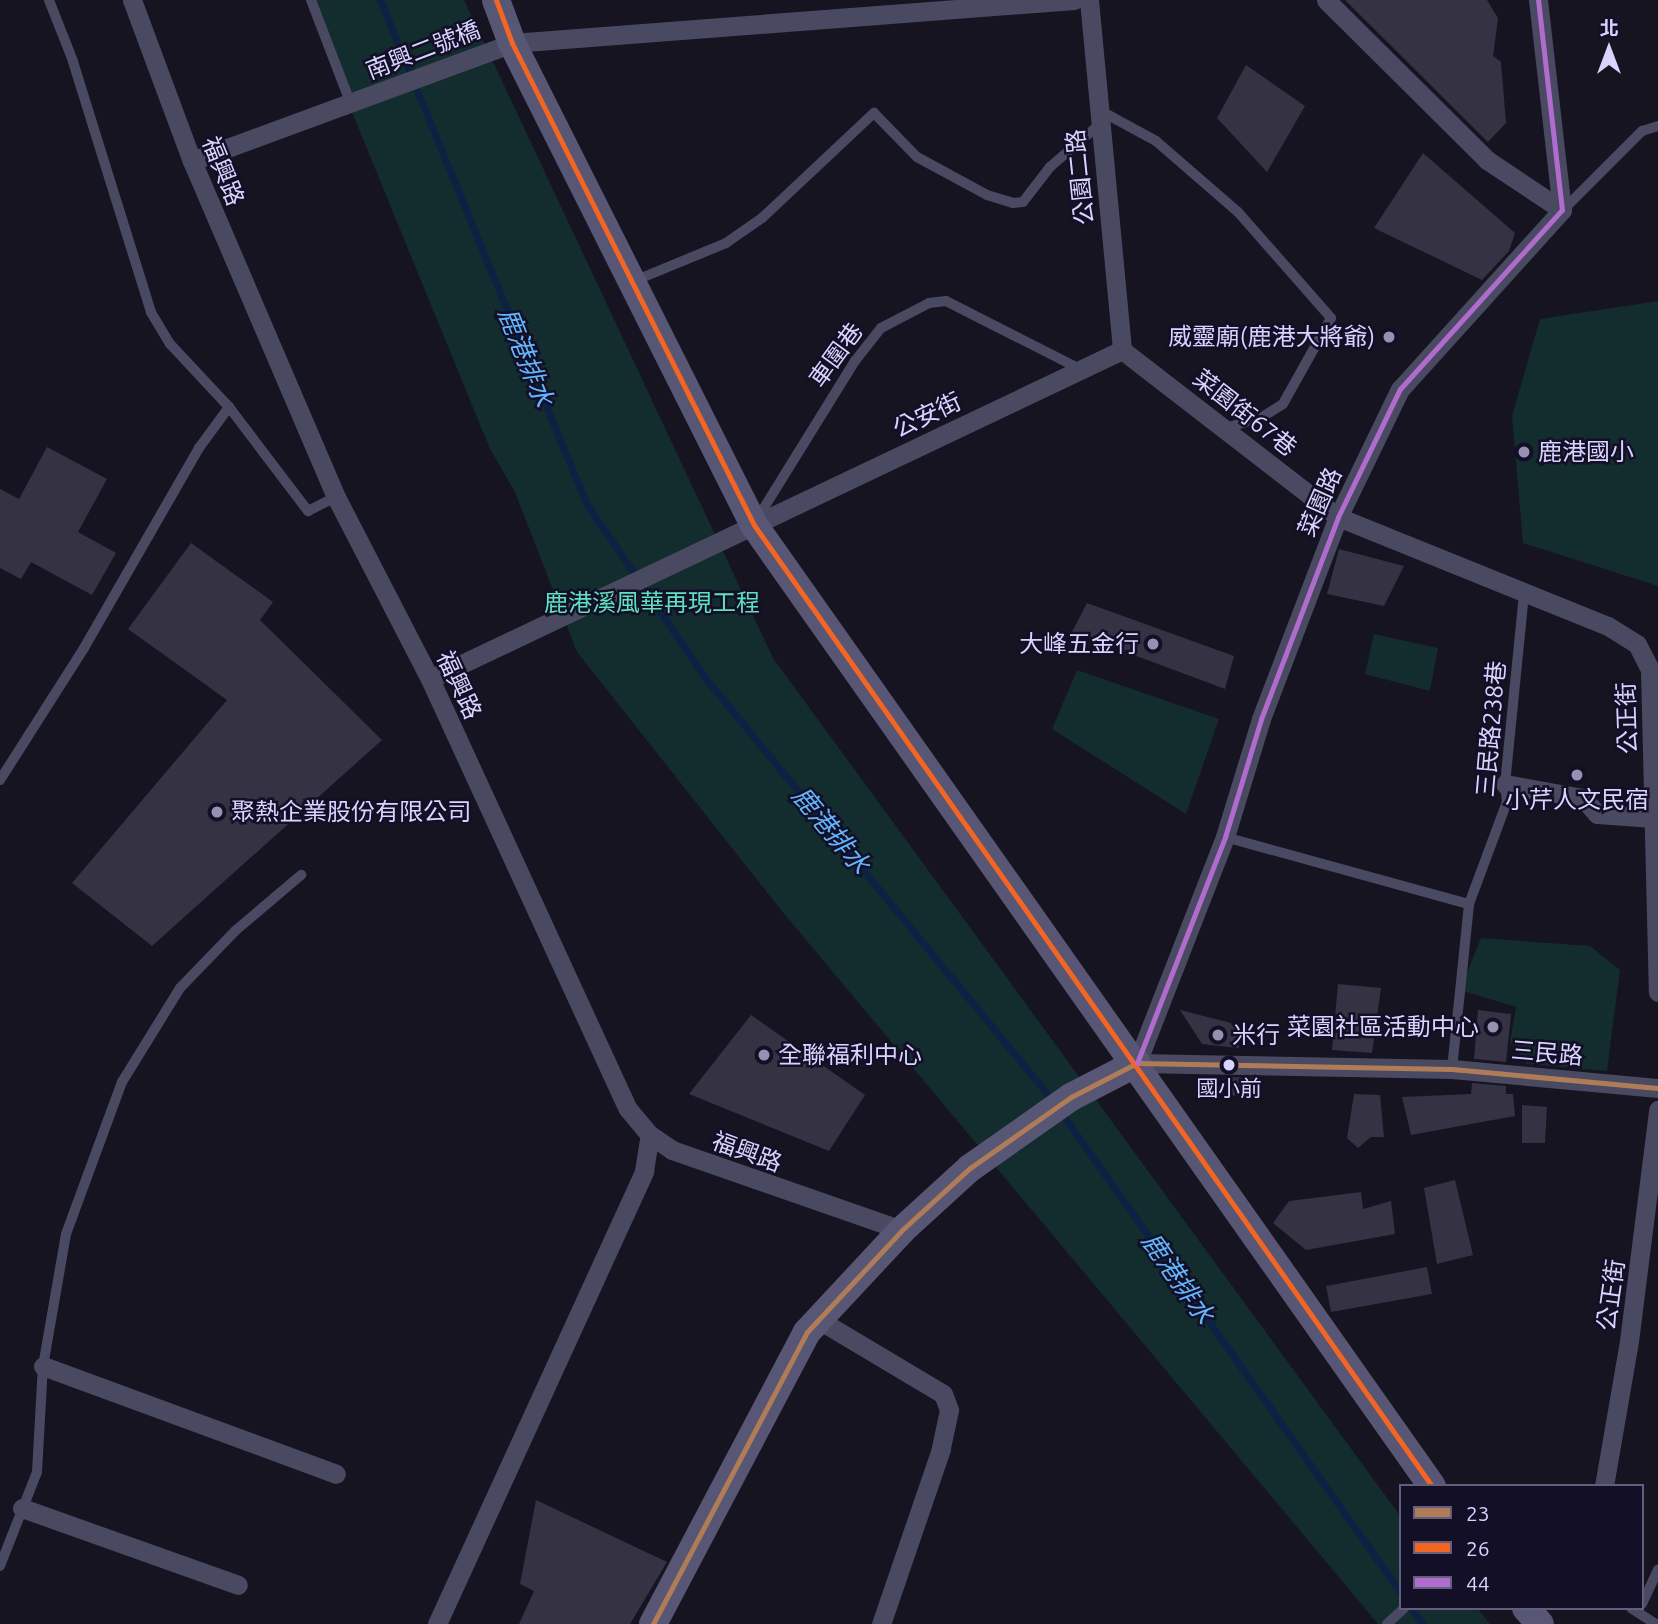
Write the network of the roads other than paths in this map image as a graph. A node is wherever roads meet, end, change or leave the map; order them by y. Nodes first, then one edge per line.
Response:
1 (49, 0) edge
2 (132, 0) edge
3 (311, 0) edge
4 (496, 0) edge
5 (1074, 0) edge
6 (1089, 0) edge
7 (1326, 0) edge
8 (1538, 0) edge
9 (512, 43) junction
10 (351, 104) junction
11 (1099, 117) junction
12 (1658, 126) edge
13 (192, 161) junction
14 (1562, 210) junction
15 (630, 282) junction
16 (1122, 350) junction
17 (1080, 369) junction
18 (229, 407) junction
19 (1226, 428) junction
20 (336, 497) junction
21 (1338, 517) junction
22 (754, 525) junction
23 (1524, 595) junction
24 (430, 680) junction
25 (0, 780) edge
26 (1505, 784) junction
27 (1654, 818) junction
28 (1225, 837) junction
29 (301, 875) dead end
30 (1469, 904) junction
31 (1658, 992) edge
32 (1138, 1063) junction
33 (1452, 1069) junction
34 (1658, 1088) edge
35 (1658, 1110) edge
36 (650, 1135) junction
37 (1652, 1214) edge
38 (902, 1230) junction
39 (819, 1320) junction
40 (43, 1366) junction
41 (336, 1474) dead end
42 (1431, 1484) edge
43 (1604, 1484) edge
44 (22, 1508) junction
45 (0, 1566) edge
46 (1658, 1570) edge
47 (237, 1585) dead end
48 (1644, 1597) edge
49 (1402, 1610) edge
50 (1528, 1610) edge
51 (1640, 1610) edge
52 (437, 1624) edge
53 (653, 1624) edge
54 (881, 1624) edge
55 (1387, 1624) edge
56 (1540, 1624) edge
57 (1656, 1624) edge

1 - 18 lane
2 - 13 street, 福興路
3 - 10 lane
4 - 9 street
5 - 9 street, 南興二號橋
6 - 11 street, 公園二路
7 - 14 street
8 - 14 street
9 - 10 street, 南興二號橋
9 - 15 street
10 - 13 street, 南興二號橋
11 - 15 lane
11 - 16 street, 公園二路
11 - 19 lane
12 - 14 lane
13 - 20 street, 福興路
14 - 21 street, 菜園路
15 - 22 street
16 - 17 street, 公安街
16 - 19 street, 菜園街67巷
17 - 22 street, 公安街
17 - 22 lane, 車圍巷
18 - 20 lane
18 - 25 lane
19 - 21 street, 菜園街67巷
20 - 24 street, 福興路
21 - 23 street, 公正街
21 - 28 street, 菜園路
22 - 24 street, 公安街
22 - 32 street
23 - 26 lane, 三民路238巷
23 - 27 street, 公正街
24 - 36 street, 福興路
26 - 27 street
26 - 30 lane, 三民路238巷
27 - 31 street, 公正街
28 - 30 lane
28 - 32 street, 菜園路
29 - 40 lane
30 - 33 lane, 三民路238巷
32 - 33 street, 三民路
32 - 38 street
32 - 42 street
33 - 34 street, 三民路
35 - 37 street, 公正街
36 - 38 street, 福興路
36 - 52 street
37 - 43 street, 公正街
38 - 39 street
39 - 53 street
39 - 54 street
40 - 41 street
40 - 44 lane
44 - 45 lane
44 - 47 street
46 - 48 lane
49 - 55 lane
50 - 56 street
51 - 57 lane

